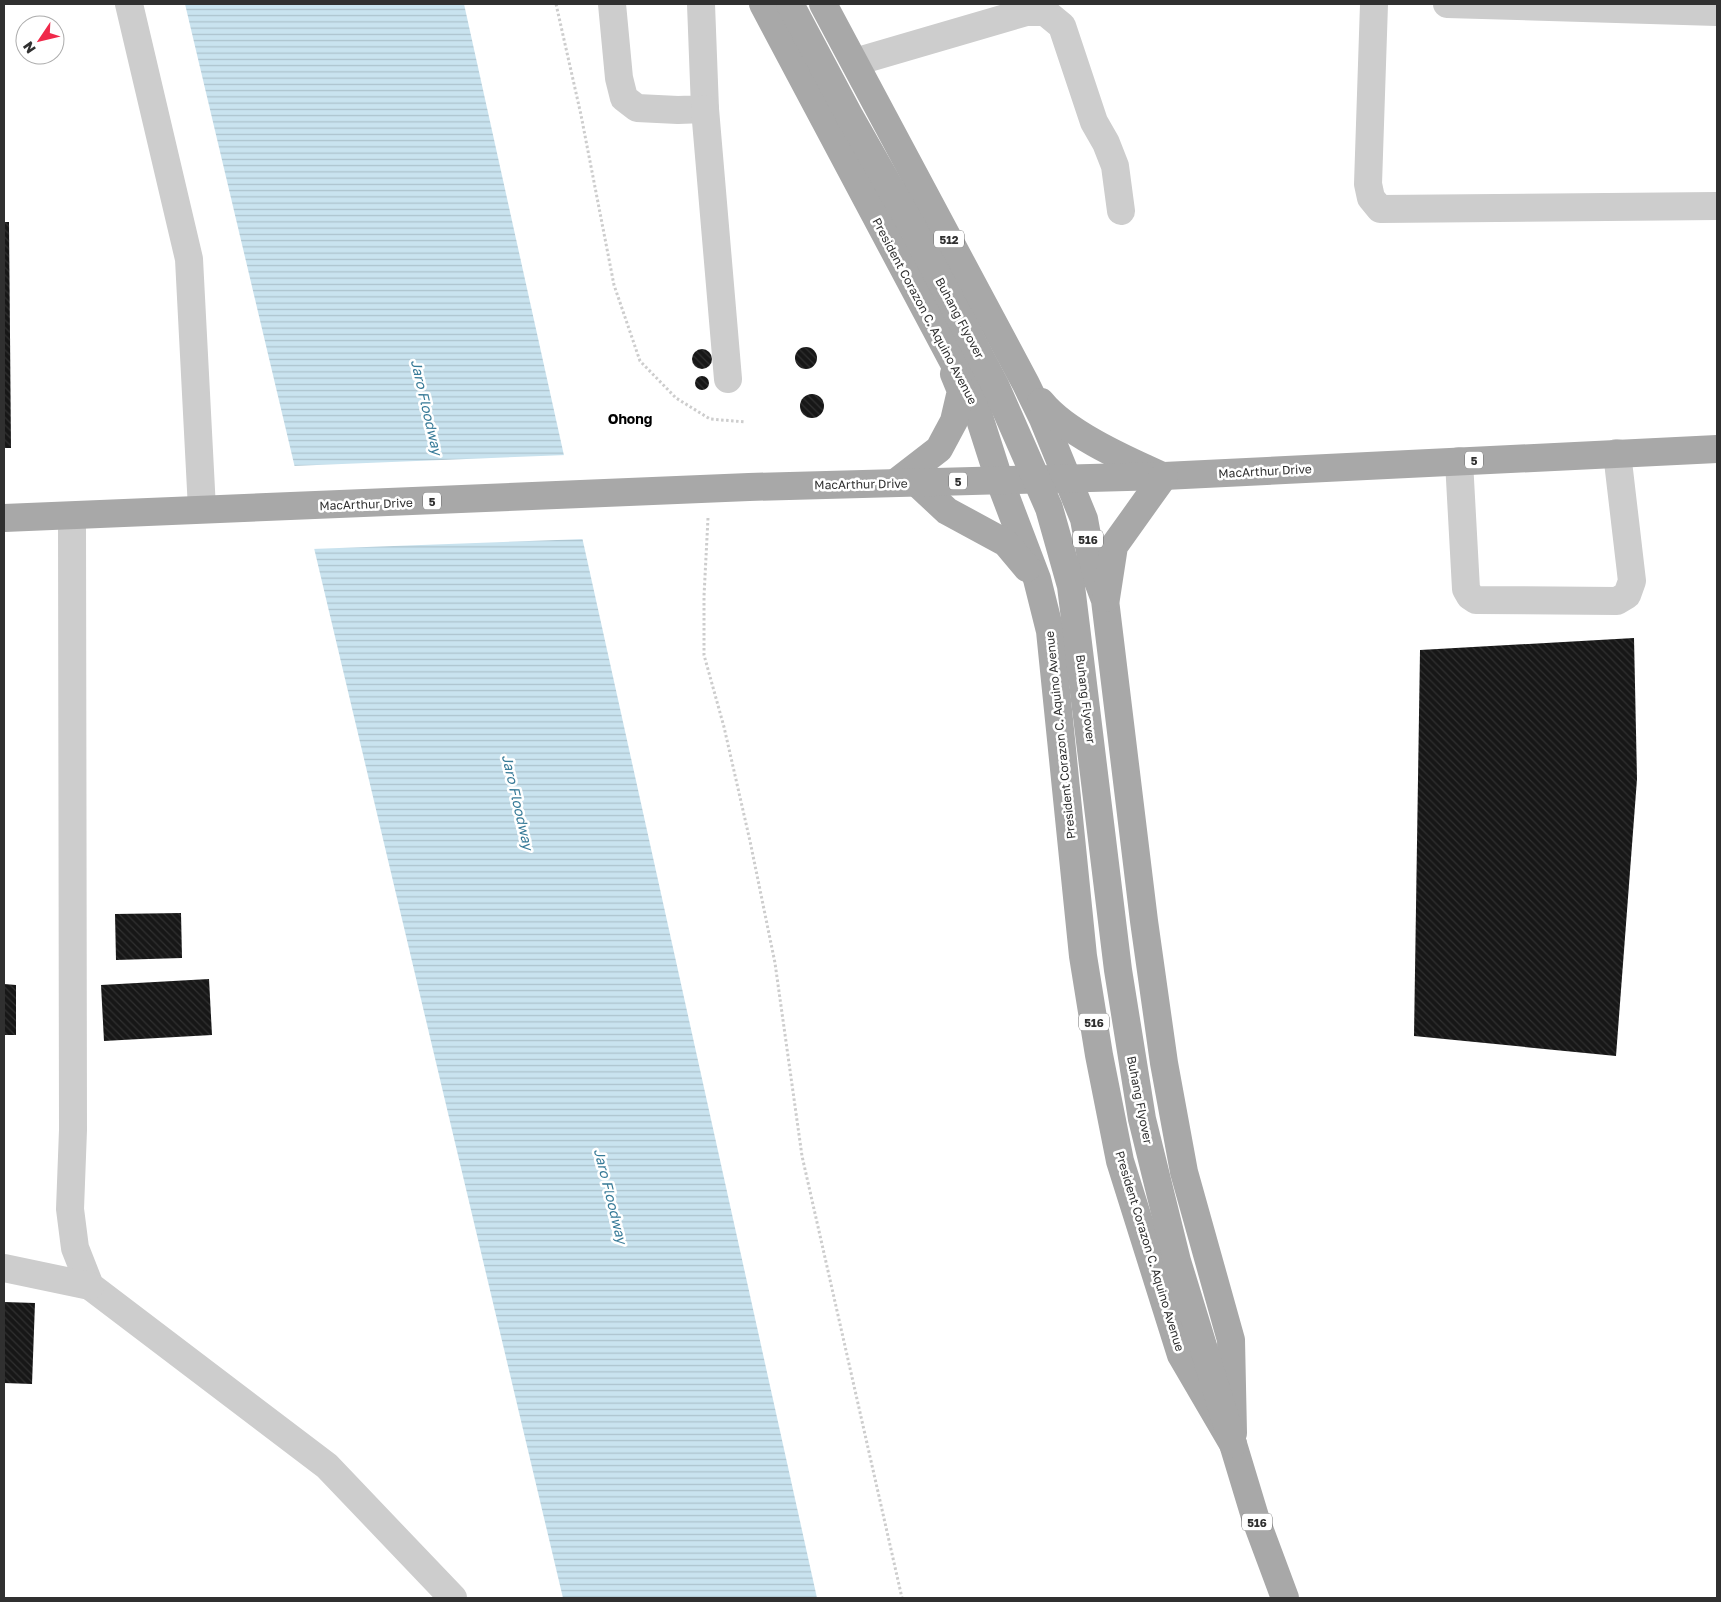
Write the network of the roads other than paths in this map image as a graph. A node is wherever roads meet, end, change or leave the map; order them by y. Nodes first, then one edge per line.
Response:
1 (129, 4) edge
2 (612, 4) edge
3 (701, 4) edge
4 (763, 4) edge
5 (790, 4) edge
6 (822, 4) edge
7 (1374, 4) edge
8 (1447, 4) edge
9 (1717, 12) edge
10 (855, 62) junction
11 (705, 109) junction
12 (1717, 206) edge
13 (1121, 211) dead end
14 (947, 352) junction
15 (728, 379) dead end
16 (1026, 384) junction
17 (1717, 449) edge
18 (1617, 453) junction
19 (1459, 460) junction
20 (1164, 476) junction
21 (1068, 478) junction
22 (999, 479) junction
23 (906, 483) junction
24 (211, 509) junction
25 (72, 516) junction
26 (4, 518) edge
27 (1037, 579) junction
28 (1105, 600) junction
29 (4, 1268) edge
30 (90, 1286) junction
31 (1233, 1444) junction
32 (453, 1598) edge
33 (1285, 1598) edge

1 - 24 street
2 - 11 street
3 - 11 street
4 - 14 main road, President Corazon C. Aquino Avenue
5 - 31 main road, Buhang Flyover, bridge
6 - 10 main road, President Corazon C. Aquino Avenue / 512
7 - 12 street
8 - 9 street
10 - 13 street
10 - 16 main road, President Corazon C. Aquino Avenue / 512
11 - 15 street
14 - 22 main road, President Corazon C. Aquino Avenue
14 - 23 main road
16 - 20 main road
16 - 21 main road, President Corazon C. Aquino Avenue / 512
17 - 18 main road, MacArthur Drive / 5
18 - 19 main road, MacArthur Drive / 5
18 - 19 street
19 - 20 main road, MacArthur Drive / 5
20 - 21 main road, MacArthur Drive / 5
20 - 28 main road
21 - 22 main road, MacArthur Drive / 5
21 - 28 main road, President Corazon C. Aquino Avenue / 516
22 - 23 main road, MacArthur Drive / 5
22 - 27 main road, President Corazon C. Aquino Avenue / 516
23 - 24 main road, MacArthur Drive / 5
23 - 27 main road
24 - 25 main road, MacArthur Drive / 5
25 - 26 main road, MacArthur Drive / 5
25 - 30 street
27 - 31 main road, President Corazon C. Aquino Avenue / 516
28 - 31 main road, President Corazon C. Aquino Avenue / 516
29 - 30 street
30 - 32 street
31 - 33 main road, President Corazon C. Aquino Avenue / 516

